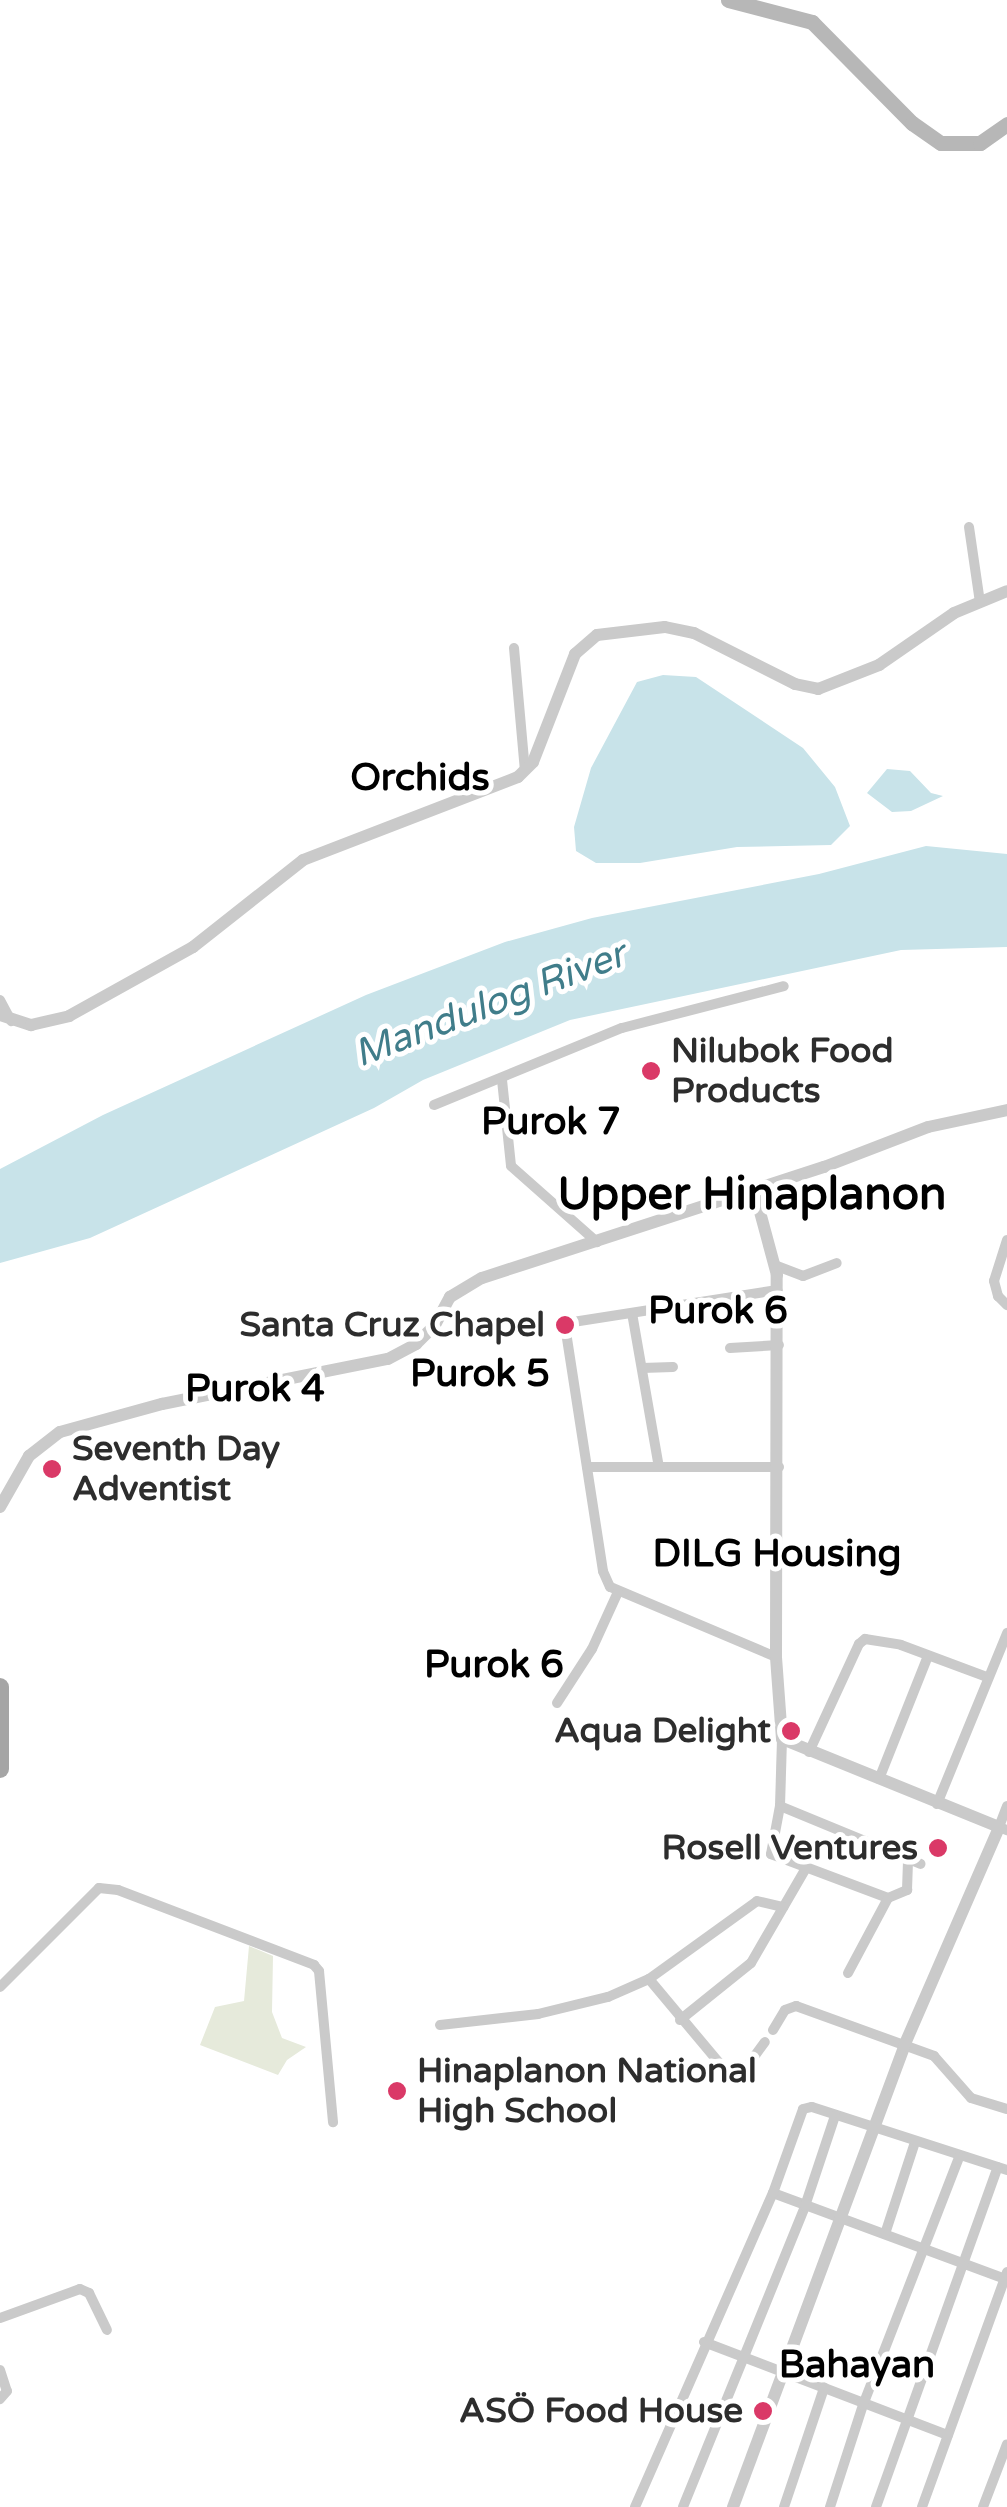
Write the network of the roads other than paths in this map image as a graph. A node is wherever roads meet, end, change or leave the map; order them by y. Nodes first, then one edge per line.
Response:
1 (728, 0) edge
2 (1007, 124) edge
3 (969, 527) dead end
4 (1007, 591) edge
5 (980, 602) junction
6 (514, 648) dead end
7 (524, 772) junction
8 (784, 986) dead end
9 (0, 1000) edge
10 (6, 1018) edge
11 (502, 1080) junction
12 (434, 1105) dead end
13 (1007, 1110) edge
14 (754, 1190) junction
15 (1007, 1240) edge
16 (597, 1242) junction
17 (837, 1263) dead end
18 (777, 1266) junction
19 (778, 1290) junction
20 (1007, 1305) edge
21 (632, 1313) junction
22 (779, 1345) junction
23 (730, 1348) dead end
24 (673, 1367) dead end
25 (642, 1368) junction
26 (587, 1467) junction
27 (659, 1467) junction
28 (779, 1467) junction
29 (0, 1507) edge
30 (618, 1592) junction
31 (1007, 1634) edge
32 (928, 1656) junction
33 (776, 1657) junction
34 (987, 1676) junction
35 (0, 1688) edge
36 (557, 1704) dead end
37 (782, 1739) junction
38 (809, 1752) junction
39 (0, 1762) edge
40 (0, 1769) edge
41 (880, 1779) junction
42 (937, 1804) junction
43 (780, 1806) junction
44 (1007, 1806) edge
45 (1003, 1829) edge
46 (908, 1856) junction
47 (922, 1864) dead end
48 (806, 1868) junction
49 (888, 1898) junction
50 (783, 1907) junction
51 (848, 1972) dead end
52 (649, 1979) junction
53 (0, 1987) edge
54 (680, 2020) junction
55 (440, 2025) dead end
56 (773, 2030) dead end
57 (765, 2042) dead end
58 (904, 2046) junction
59 (1006, 2107) edge
60 (835, 2116) junction
61 (333, 2122) dead end
62 (873, 2129) junction
63 (916, 2142) junction
64 (959, 2157) junction
65 (1002, 2169) edge
66 (772, 2193) junction
67 (805, 2206) junction
68 (839, 2218) junction
69 (885, 2234) junction
70 (924, 2249) junction
71 (964, 2264) junction
72 (1006, 2276) edge
73 (0, 2318) edge
74 (107, 2330) dead end
75 (704, 2342) junction
76 (742, 2357) junction
77 (0, 2370) edge
78 (783, 2375) junction
79 (824, 2388) junction
80 (0, 2399) edge
81 (864, 2405) junction
82 (909, 2422) junction
83 (948, 2435) junction
84 (1007, 2444) edge
85 (635, 2507) edge
86 (682, 2507) edge
87 (733, 2507) edge
88 (784, 2507) edge
89 (830, 2507) edge
90 (876, 2507) edge
91 (922, 2507) edge
92 (983, 2507) edge

1 - 2 main road
3 - 5 street
4 - 5 street
5 - 7 street
6 - 7 street
7 - 10 street
8 - 11 street
9 - 10 street
11 - 12 street
11 - 16 street
13 - 14 street
14 - 16 street
14 - 18 street
15 - 20 street
16 - 29 street
17 - 18 street
18 - 19 street
19 - 21 street
19 - 22 street
21 - 25 street
21 - 26 street
22 - 23 street
22 - 28 street
24 - 25 street
25 - 27 street
26 - 27 street
26 - 30 street
27 - 28 street
28 - 33 street
30 - 33 street
30 - 36 street
31 - 34 street
32 - 34 street
32 - 38 street
32 - 41 street
33 - 37 street
34 - 42 street
35 - 39 main road
37 - 38 street
37 - 43 street
38 - 41 street
39 - 40 main road
41 - 42 street
42 - 45 street
43 - 46 street
43 - 48 street
44 - 45 street
45 - 58 street
46 - 47 street
46 - 49 street
48 - 49 street
48 - 50 street
49 - 51 street
50 - 52 street
50 - 54 street
52 - 54 street
52 - 55 street
53 - 61 street
54 - 57 street
56 - 58 street
58 - 59 street
58 - 62 street
60 - 62 street
60 - 66 street
60 - 67 street
62 - 63 street
62 - 68 street
63 - 64 street
63 - 69 street
64 - 65 street
64 - 70 street
65 - 71 street
66 - 67 street
66 - 75 street
67 - 68 street
67 - 76 street
68 - 69 street
68 - 78 street
69 - 70 street
70 - 71 street
70 - 81 street
71 - 72 street
71 - 82 street
72 - 83 street
73 - 74 street
75 - 76 street
75 - 85 street
76 - 78 street
76 - 86 street
77 - 80 street
78 - 79 street
78 - 87 street
79 - 81 street
79 - 88 street
81 - 82 street
81 - 89 street
82 - 83 street
82 - 90 street
83 - 91 street
84 - 92 street

